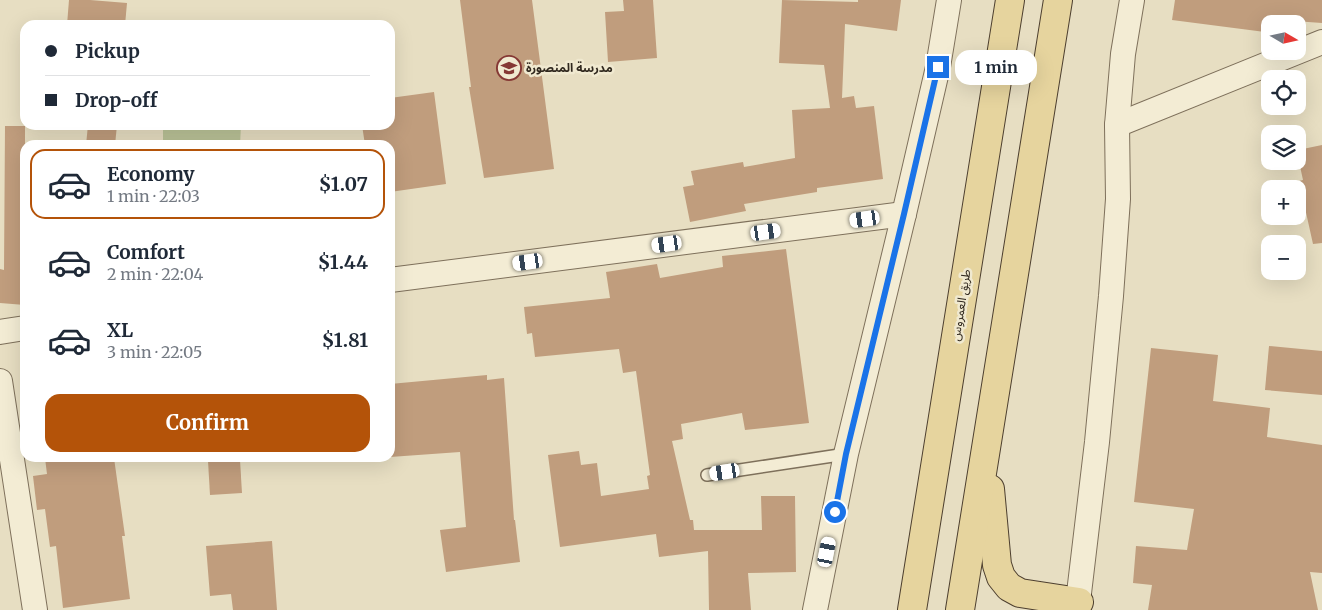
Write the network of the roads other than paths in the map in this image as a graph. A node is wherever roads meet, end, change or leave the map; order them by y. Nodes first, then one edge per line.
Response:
1 (949, 0) edge
2 (1010, 0) edge
3 (1058, 0) edge
4 (1132, 0) edge
5 (1322, 42) edge
6 (1117, 125) junction
7 (904, 214) junction
8 (395, 279) edge
9 (20, 329) edge
10 (0, 332) edge
11 (0, 381) edge
12 (939, 446) junction
13 (986, 446) junction
14 (846, 454) junction
15 (707, 475) dead end
16 (1078, 606) edge
17 (35, 610) edge
18 (816, 610) edge
19 (895, 610) edge
20 (912, 610) edge
21 (960, 610) edge

1 - 7 street
2 - 12 main road, طريق العمروس
3 - 13 main road
4 - 6 street
5 - 6 street
6 - 16 street
7 - 8 street
7 - 14 street
9 - 10 street
11 - 17 street
12 - 19 main road
12 - 20 main road, طريق العمروس
13 - 16 main road
13 - 21 main road
14 - 15 lane
14 - 18 street

